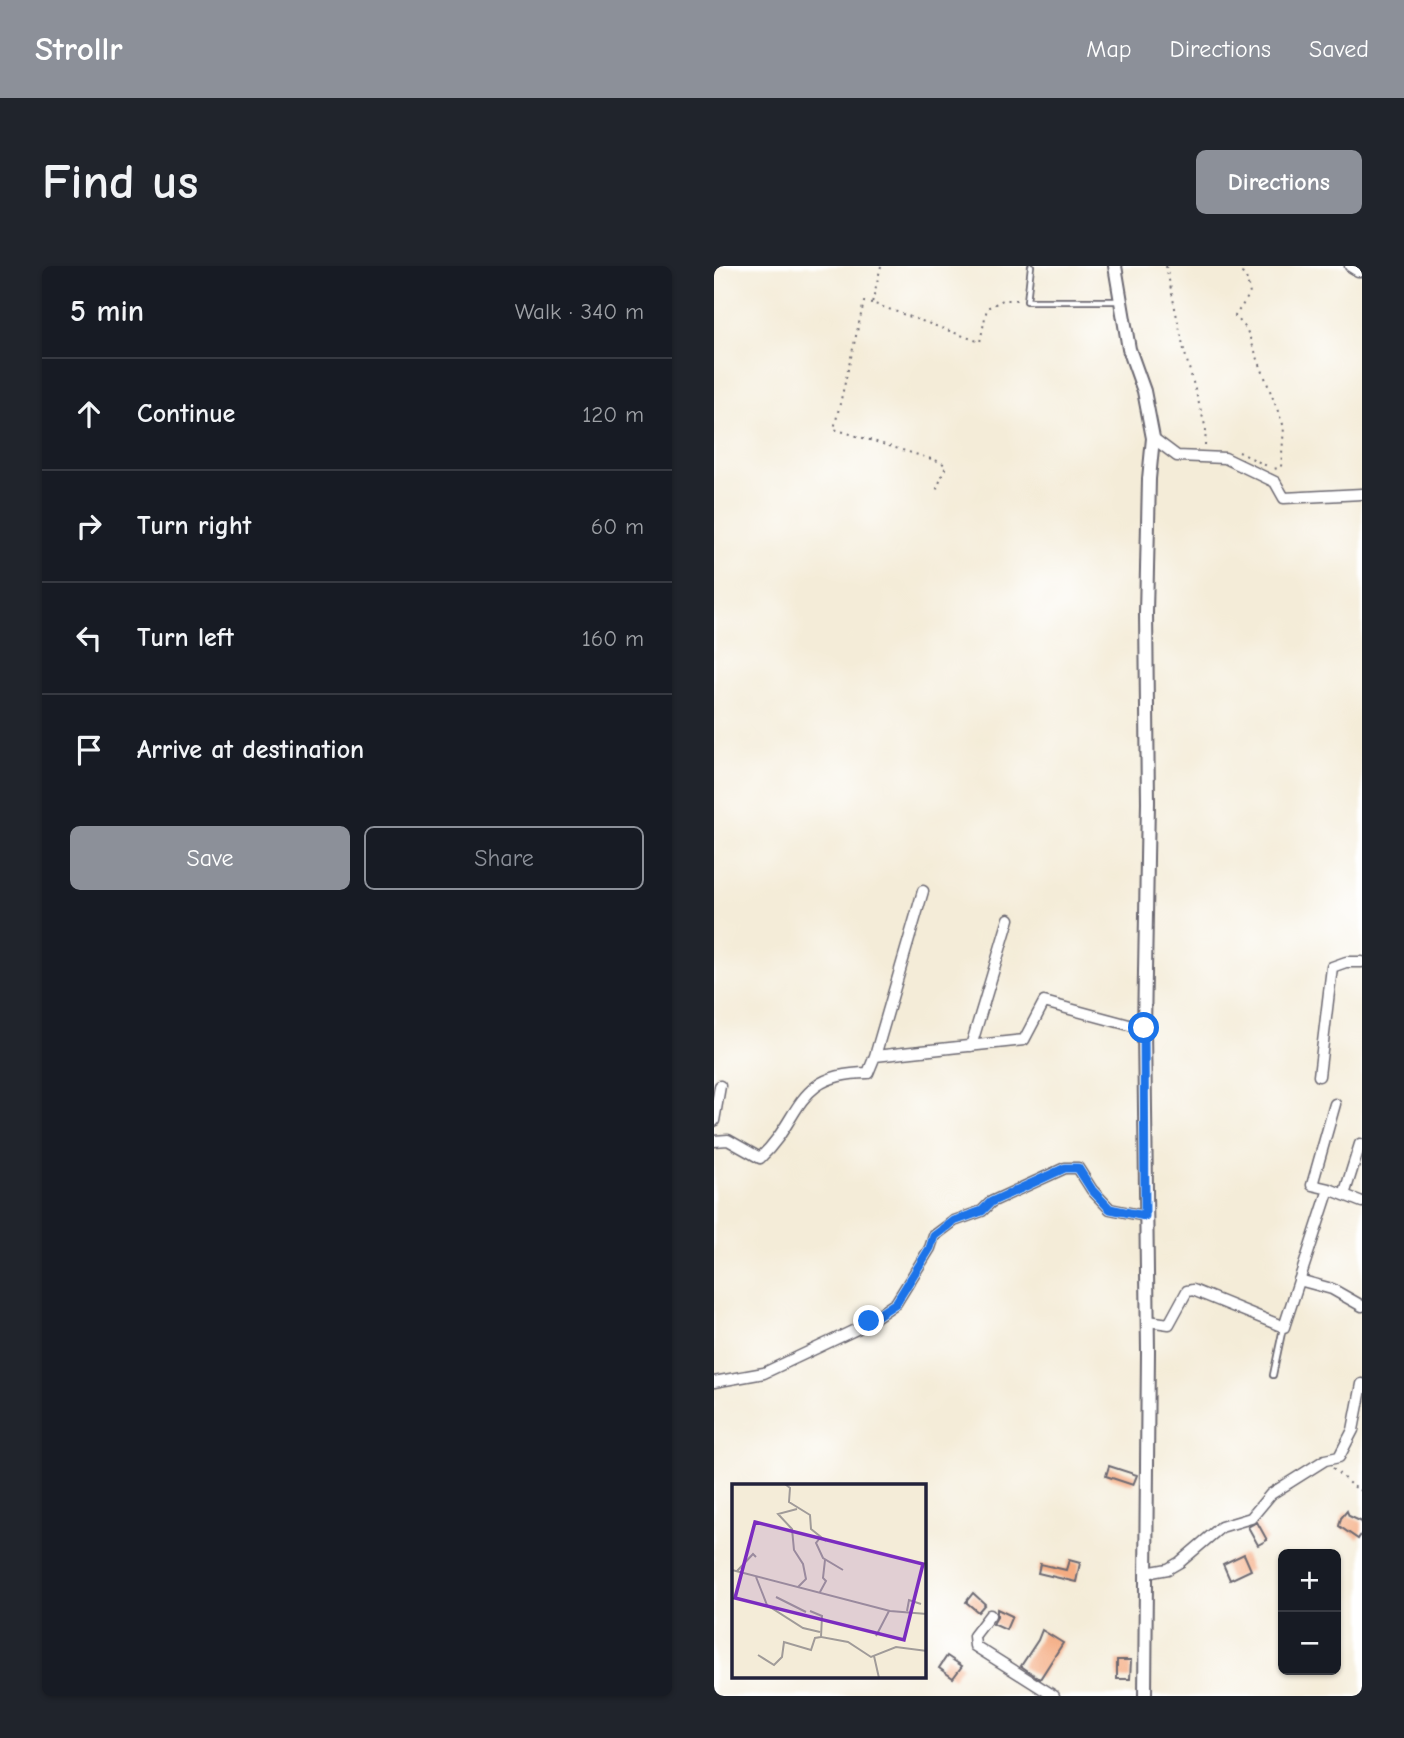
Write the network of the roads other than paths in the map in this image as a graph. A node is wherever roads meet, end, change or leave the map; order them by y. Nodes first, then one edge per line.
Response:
1 (1031, 266) edge
2 (1115, 266) edge
3 (1350, 266) edge
4 (1362, 271) edge
5 (1122, 301) junction
6 (1153, 438) junction
7 (1362, 494) edge
8 (923, 891) dead end
9 (1009, 919) dead end
10 (1362, 962) edge
11 (1144, 1028) junction
12 (971, 1046) junction
13 (875, 1056) junction
14 (1319, 1076) dead end
15 (720, 1086) dead end
16 (1335, 1104) dead end
17 (714, 1121) edge
18 (714, 1141) edge
19 (1360, 1144) dead end
20 (1329, 1189) junction
21 (1344, 1195) junction
22 (1362, 1202) edge
23 (1145, 1216) junction
24 (1299, 1280) junction
25 (1362, 1306) edge
26 (1147, 1321) junction
27 (1283, 1327) junction
28 (1273, 1375) dead end
29 (714, 1382) edge
30 (1362, 1384) edge
31 (1146, 1573) junction
32 (990, 1615) dead end
33 (1054, 1696) edge
34 (1145, 1696) edge

1 - 5 lane
2 - 5 street
3 - 4 street
5 - 6 street
6 - 7 street
6 - 11 street
8 - 13 street
9 - 12 street
10 - 14 street
11 - 12 street
11 - 23 street
12 - 13 street
13 - 18 street
15 - 17 street
16 - 20 street
19 - 21 street
20 - 21 street
20 - 24 street
21 - 22 street
23 - 26 street
23 - 29 street
24 - 25 street
24 - 27 street
26 - 27 street
26 - 31 street
27 - 28 lane
30 - 31 street
31 - 34 street
32 - 33 street

